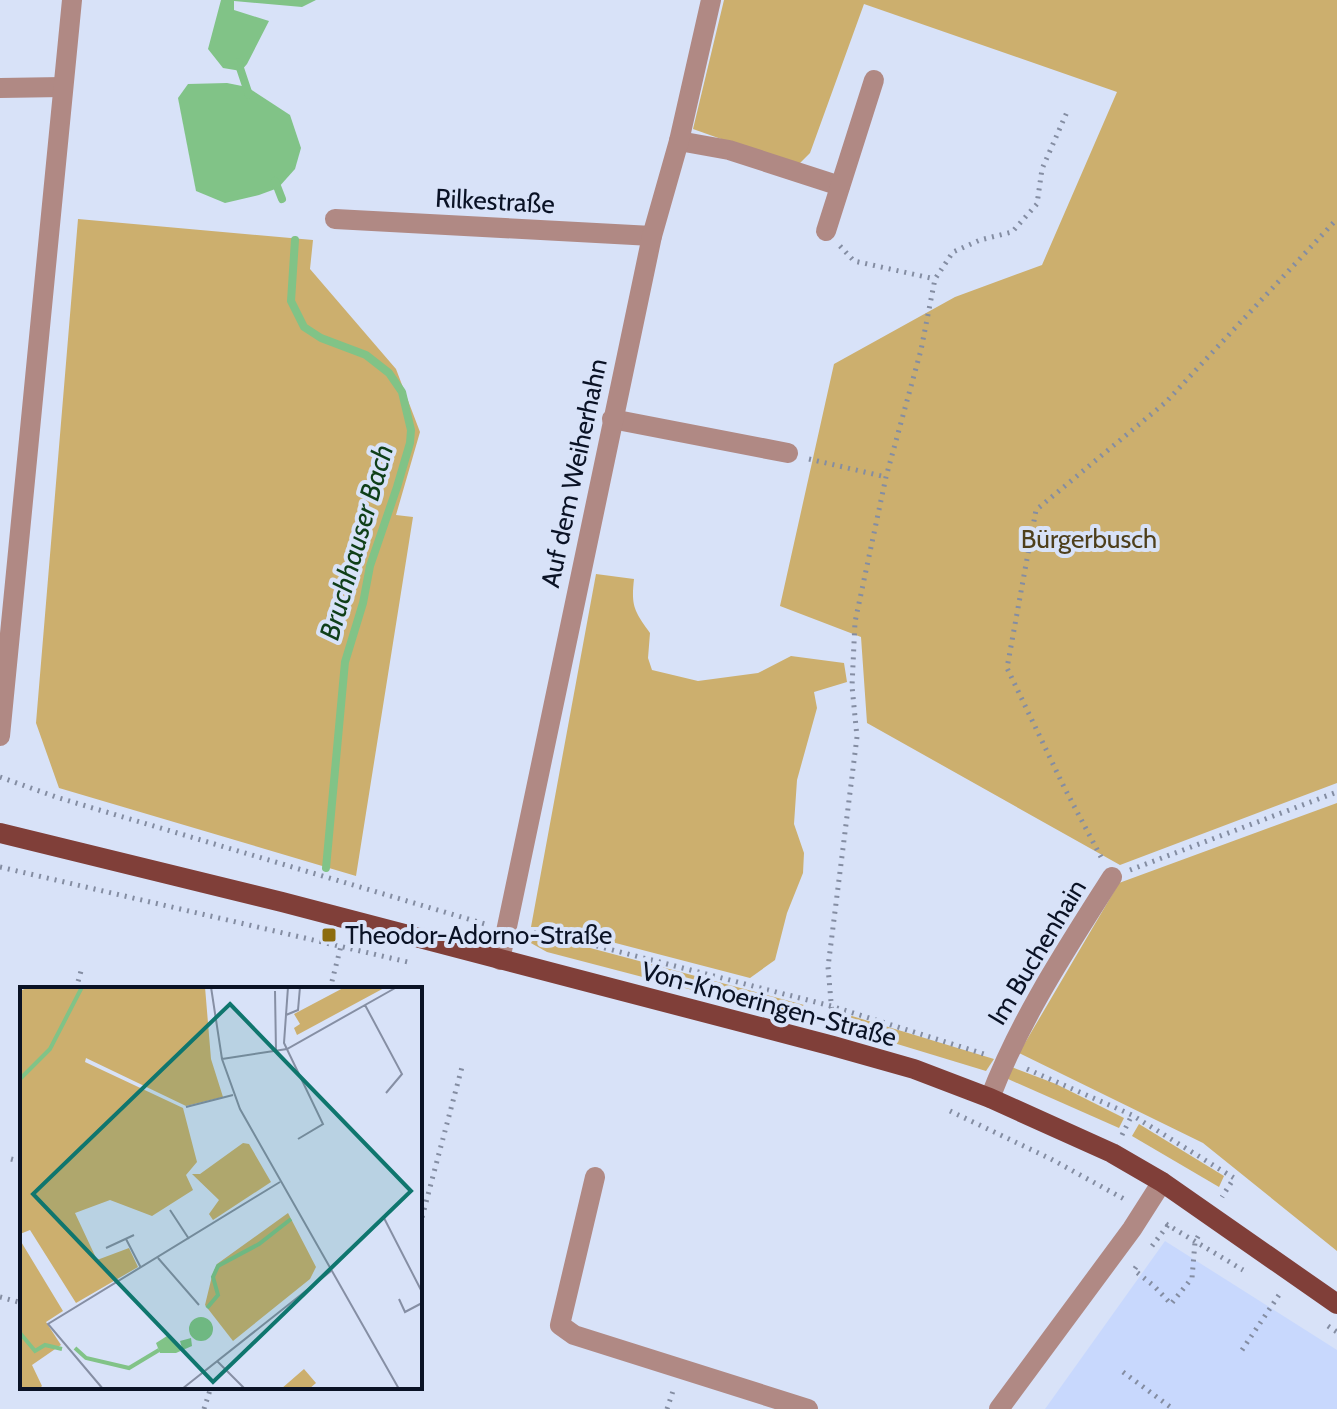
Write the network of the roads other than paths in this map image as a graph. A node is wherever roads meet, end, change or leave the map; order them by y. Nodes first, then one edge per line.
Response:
1 (72, 0) edge
2 (711, 0) edge
3 (874, 80) dead end
4 (63, 87) junction
5 (0, 88) edge
6 (679, 141) junction
7 (840, 186) junction
8 (335, 219) dead end
9 (826, 231) road end
10 (652, 236) junction
11 (612, 419) junction
12 (788, 453) road end
13 (0, 736) edge
14 (0, 833) edge
15 (1112, 877) road end
16 (500, 960) junction
17 (990, 1098) junction
18 (595, 1177) dead end
19 (1162, 1182) junction
20 (1337, 1304) edge
21 (808, 1409) edge
22 (999, 1409) edge

1 - 4 street
2 - 6 street, Auf dem Weiherhahn
3 - 7 street
4 - 5 street
4 - 13 street
6 - 7 street
6 - 10 street, Auf dem Weiherhahn
7 - 9 street
8 - 10 street, Rilkestraße
10 - 11 street, Auf dem Weiherhahn
11 - 12 street
11 - 16 street, Auf dem Weiherhahn
14 - 16 main road, Von-Knoeringen-Straße
15 - 17 street, Im Buchenhain
16 - 17 main road, Von-Knoeringen-Straße
17 - 19 main road, Von-Knoeringen-Straße
18 - 21 street
19 - 20 main road, Von-Knoeringen-Straße
19 - 22 street

